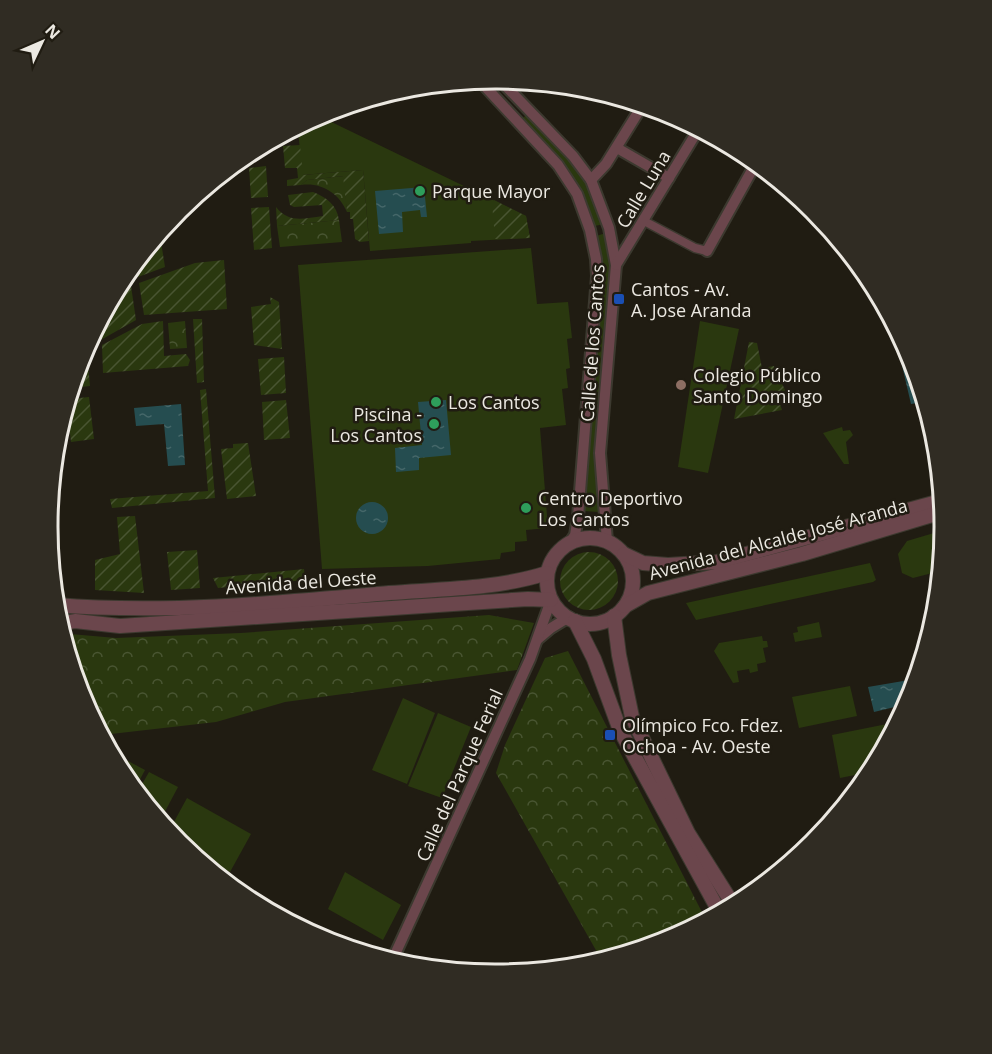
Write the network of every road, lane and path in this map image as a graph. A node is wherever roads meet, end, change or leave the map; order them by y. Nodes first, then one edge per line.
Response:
1 (488, 89) edge
2 (509, 89) edge
3 (638, 113) edge
4 (694, 137) edge
5 (617, 148) junction
6 (751, 172) edge
7 (669, 178) junction
8 (591, 180) junction
9 (644, 221) junction
10 (707, 251) joint
11 (616, 265) junction
12 (933, 503) edge
13 (934, 515) edge
14 (572, 541) junction
15 (607, 541) junction
16 (624, 554) junction
17 (547, 573) junction
18 (551, 600) junction
19 (66, 605) edge
20 (625, 606) junction
21 (614, 616) junction
22 (572, 619) junction
23 (69, 622) edge
24 (537, 639) junction
25 (729, 897) edge
26 (716, 905) edge
27 (396, 953) edge

1 - 14 street, Calle de los Cantos
2 - 8 street, Calle de los Cantos
3 - 5 street
4 - 7 street, Calle Luna
5 - 7 street
5 - 8 street
6 - 10 street
7 - 9 street, Calle Luna
8 - 11 street, Calle de los Cantos
9 - 10 street
9 - 11 street, Calle Luna
11 - 15 street, Calle de los Cantos
12 - 16 street, Avenida del Alcalde José Aranda
13 - 20 street, Avenida del Alcalde José Aranda
14 - 15 street
14 - 17 street
15 - 16 street
16 - 20 street
17 - 18 street
17 - 19 street, Avenida del Oeste
18 - 22 street
18 - 23 street, Avenida del Oeste
18 - 24 street, Calle del Parque Ferial
20 - 21 street
21 - 22 street
21 - 25 street
22 - 24 street
22 - 26 street
24 - 27 street, Calle del Parque Ferial

